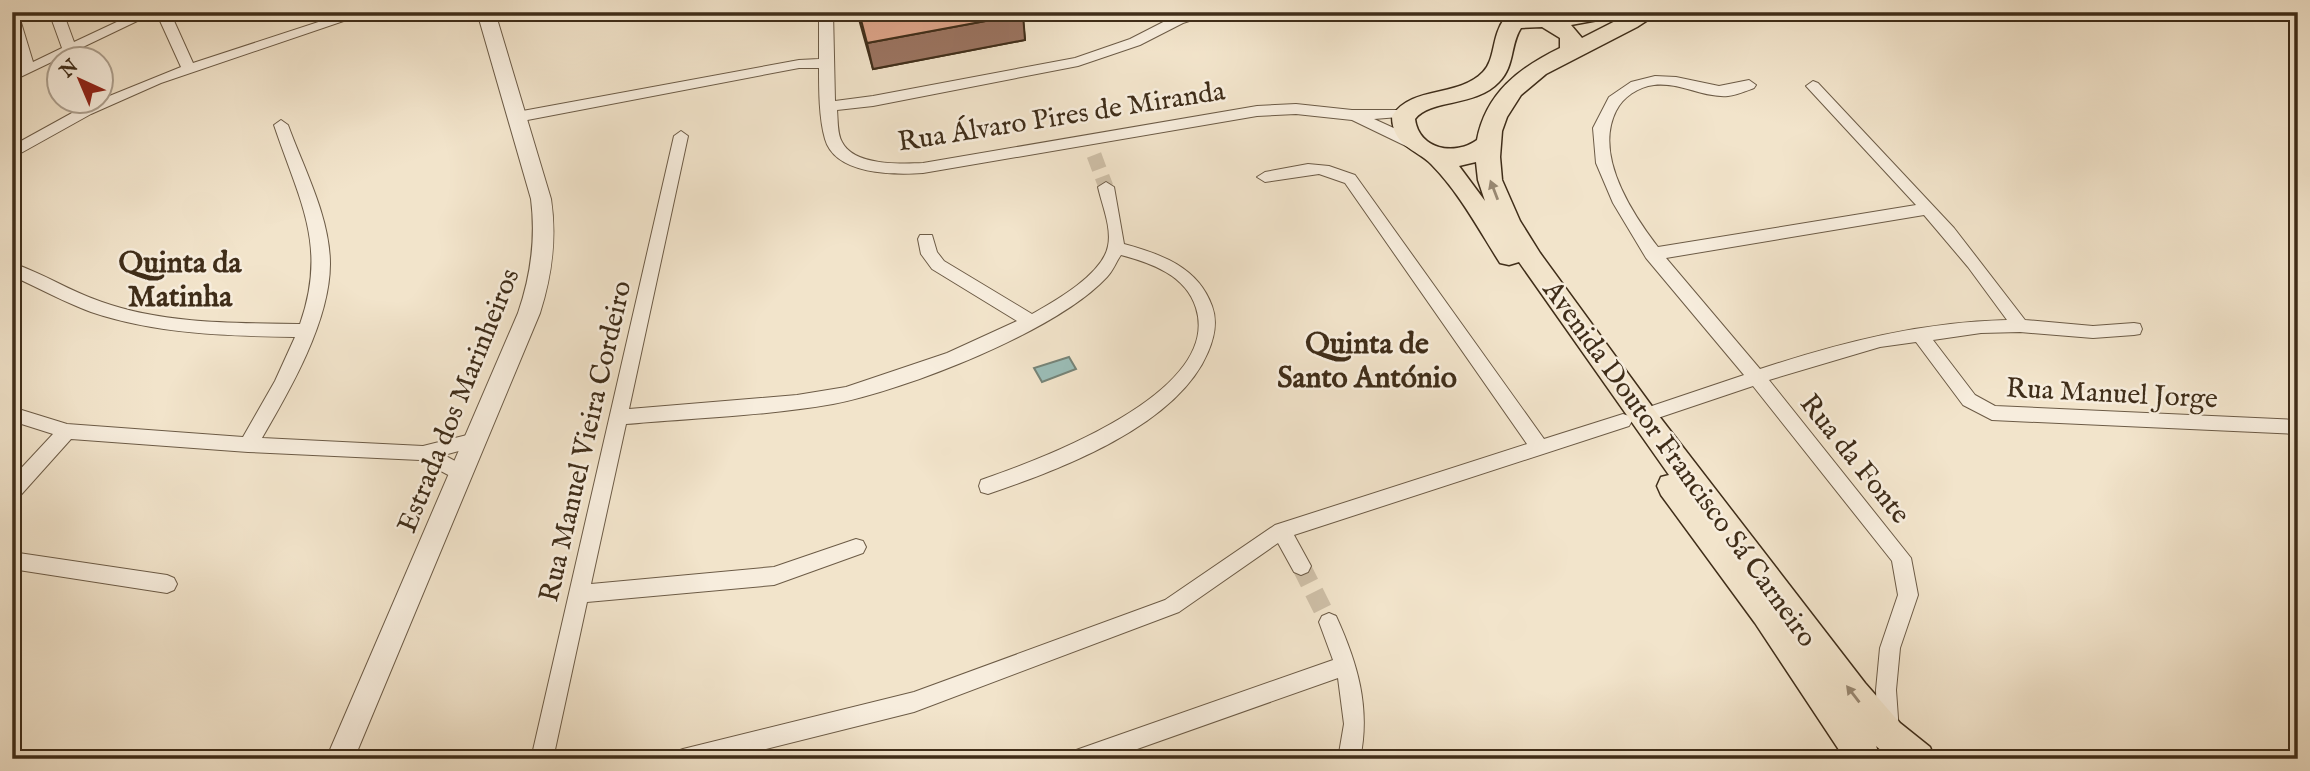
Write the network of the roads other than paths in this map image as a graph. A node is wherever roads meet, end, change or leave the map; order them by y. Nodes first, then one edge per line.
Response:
1 (56, 12) edge
2 (149, 12) edge
3 (163, 12) edge
4 (363, 12) edge
5 (486, 12) edge
6 (826, 12) edge
7 (1210, 12) edge
8 (1606, 12) edge
9 (1649, 12) edge
10 (13, 15) edge
11 (1529, 18) edge
12 (69, 46) edge
13 (79, 46) edge
14 (1571, 50) junction
15 (46, 62) edge
16 (826, 63) junction
17 (188, 68) junction
18 (28, 70) junction
19 (12, 77) edge
20 (1749, 85) dead end
21 (1813, 86) dead end
22 (830, 106) junction
23 (1406, 113) junction
24 (1352, 115) junction
25 (517, 117) junction
26 (281, 125) dead end
27 (681, 136) dead end
28 (1087, 140) junction
29 (1489, 143) junction
30 (1428, 151) junction
31 (12, 153) edge
32 (1094, 155) tunnel mouth
33 (1265, 177) dead end
34 (1105, 187) tunnel mouth
35 (1926, 209) junction
36 (926, 239) dead end
37 (1117, 247) junction
38 (1651, 254) junction
39 (12, 268) edge
40 (1032, 322) junction
41 (2020, 326) junction
42 (2134, 329) dead end
43 (305, 331) junction
44 (1919, 333) junction
45 (1757, 379) junction
46 (12, 414) edge
47 (619, 417) junction
48 (1633, 418) junction
49 (2298, 427) edge
50 (67, 431) junction
51 (474, 440) junction
52 (248, 444) junction
53 (1540, 448) junction
54 (423, 453) junction
55 (461, 473) junction
56 (988, 486) dead end
57 (12, 491) edge
58 (1282, 531) junction
59 (856, 547) dead end
60 (12, 560) edge
61 (1301, 566) tunnel mouth
62 (167, 584) dead end
63 (579, 594) junction
64 (1329, 622) tunnel mouth
65 (1347, 665) junction
66 (1888, 735) junction
67 (340, 759) edge
68 (542, 759) edge
69 (683, 759) edge
70 (1079, 759) edge
71 (1349, 759) edge
72 (1864, 759) edge
73 (1918, 759) edge

1 - 12 street
2 - 13 street
3 - 17 street
4 - 17 street
5 - 25 street, Estrada dos Marinheiros
6 - 16 street, Rua Álvaro Pires de Miranda
7 - 22 street
8 - 11 main road
9 - 14 main road
10 - 18 street
11 - 14 main road
11 - 23 main road
14 - 29 main road, Avenida Doutor Francisco Sá Carneiro
15 - 18 street
16 - 22 street, Rua Álvaro Pires de Miranda
16 - 25 street
17 - 31 street
18 - 19 street
20 - 38 street, Rua da Fonte
21 - 35 street
22 - 28 street, Rua Álvaro Pires de Miranda
23 - 24 street, Rua Álvaro Pires de Miranda
23 - 30 main road, Avenida Doutor Francisco Sá Carneiro
24 - 28 street, Rua Álvaro Pires de Miranda
24 - 30 street, Rua Álvaro Pires de Miranda
25 - 51 street, Estrada dos Marinheiros
26 - 43 street
27 - 47 street, Rua Manuel Vieira Cordeiro
28 - 32 street
29 - 30 main road
48 -> 29 main road, Avenida Doutor Francisco Sá Carneiro
30 - 48 main road, Avenida Doutor Francisco Sá Carneiro
33 - 53 street
34 - 37 street
35 - 38 street
35 - 41 street
36 - 40 street
37 - 40 street
37 - 56 street
38 - 45 street, Rua da Fonte
39 - 43 street
40 - 47 street
41 - 42 street
41 - 44 street
43 - 52 street
44 - 45 street
44 - 49 street, Rua Manuel Jorge
45 - 48 street
45 - 66 street, Rua da Fonte
46 - 50 street
47 - 63 street, Rua Manuel Vieira Cordeiro
48 - 53 street
66 -> 48 main road, Avenida Doutor Francisco Sá Carneiro
48 - 72 main road, Avenida Doutor Francisco Sá Carneiro
50 - 52 street
50 - 57 street
51 - 54 street
51 - 55 street, Estrada dos Marinheiros
52 - 54 street
53 - 58 street
54 - 55 street
55 - 67 street, Estrada dos Marinheiros
58 - 61 street
58 - 69 street
59 - 63 street
60 - 62 street
63 - 68 street, Rua Manuel Vieira Cordeiro
64 - 65 street
65 - 70 street
65 - 71 street
66 - 73 main road, Avenida Doutor Francisco Sá Carneiro

